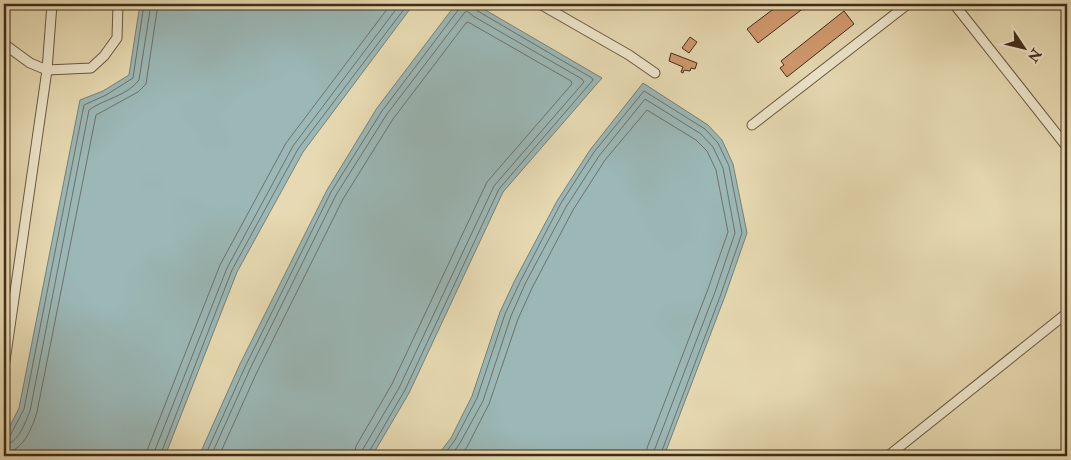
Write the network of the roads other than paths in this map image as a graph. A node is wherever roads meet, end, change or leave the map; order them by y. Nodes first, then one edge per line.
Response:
1 (52, 4) edge
2 (118, 4) edge
3 (540, 4) edge
4 (908, 4) edge
5 (954, 4) edge
6 (4, 44) edge
7 (47, 70) junction
8 (656, 73) dead end
9 (752, 125) dead end
10 (1067, 147) edge
11 (1067, 313) edge
12 (4, 368) edge
13 (888, 456) edge

1 - 7 lane
2 - 7 lane
3 - 8 lane
4 - 9 lane
5 - 10 lane
6 - 7 lane
7 - 12 lane
11 - 13 lane

